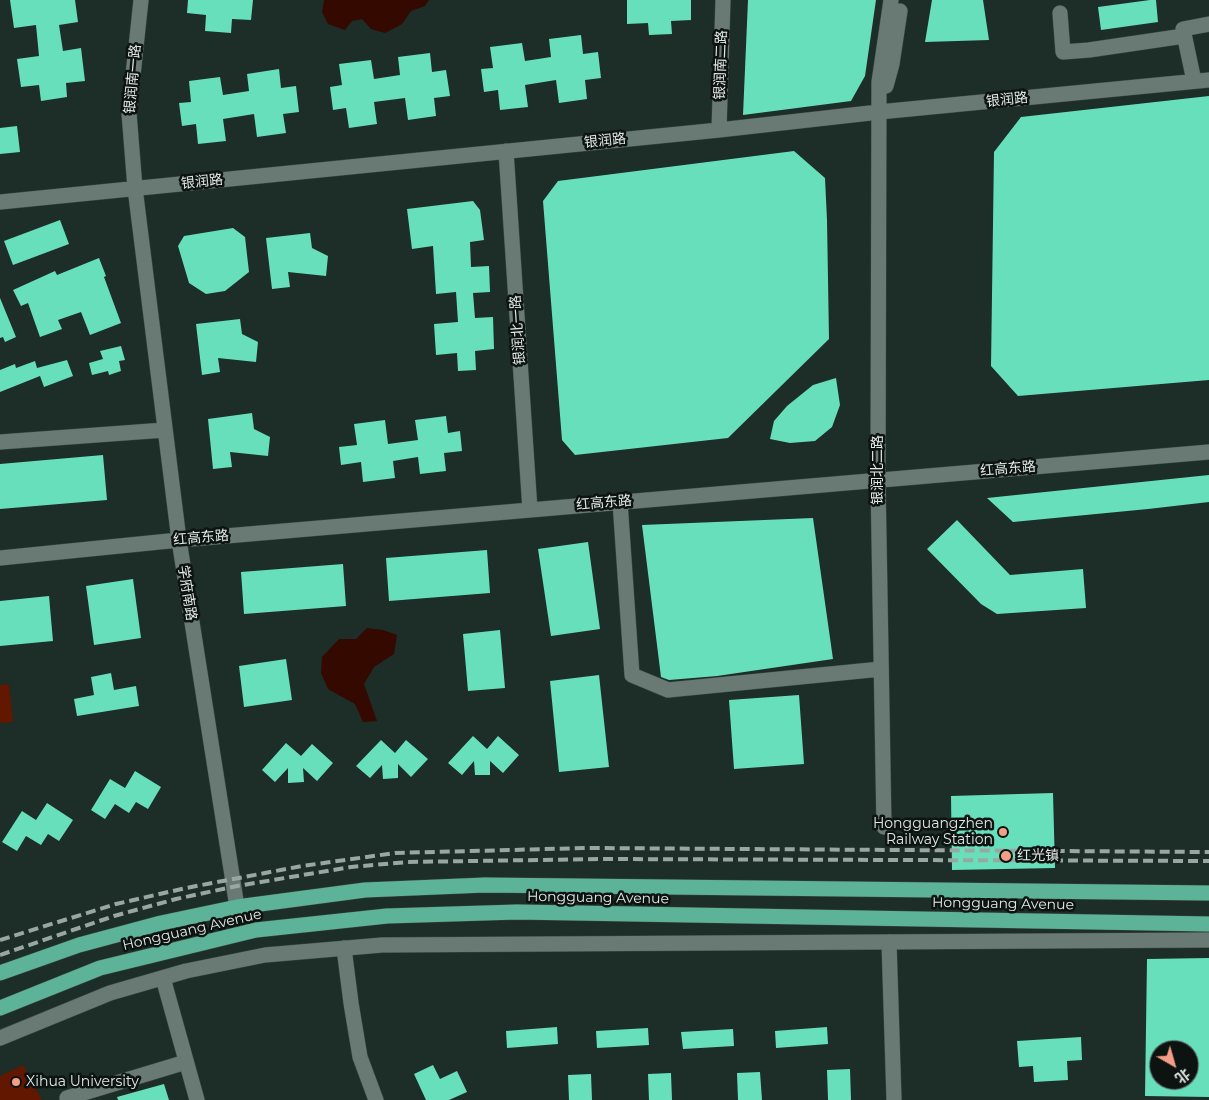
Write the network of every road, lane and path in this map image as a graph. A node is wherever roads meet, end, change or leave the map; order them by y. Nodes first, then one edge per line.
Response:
1 (141, 0) edge
2 (723, 0) edge
3 (891, 0) edge
4 (902, 0) edge
5 (1060, 13) dead end
6 (1209, 24) edge
7 (1184, 36) junction
8 (1202, 81) edge
9 (879, 112) junction
10 (719, 130) junction
11 (506, 151) junction
12 (135, 188) junction
13 (0, 202) edge
14 (165, 430) junction
15 (0, 442) edge
16 (1209, 452) edge
17 (878, 480) junction
18 (620, 502) junction
19 (530, 510) junction
20 (179, 540) junction
21 (0, 558) edge
22 (881, 669) junction
23 (884, 827) dead end
24 (1209, 893) edge
25 (237, 907) junction
26 (1209, 924) edge
27 (1209, 940) edge
28 (889, 942) junction
29 (344, 948) junction
30 (0, 972) edge
31 (163, 978) junction
32 (0, 1008) edge
33 (0, 1038) edge
34 (186, 1062) junction
35 (67, 1098) dead end
36 (197, 1100) edge
37 (376, 1100) edge
38 (894, 1100) edge

1 - 12 street, 银润南一路
2 - 10 street, 银润南二路
3 - 9 street
4 - 9 street
5 - 7 street
6 - 7 street
7 - 8 street
8 - 9 street, 银润路
9 - 10 street, 银润路
9 - 17 street, 银润北二路
10 - 11 street, 银润路
11 - 12 street, 银润路
11 - 19 street, 银润北一路
12 - 13 street, 银润路
12 - 14 street, 学府南路
14 - 15 street
14 - 20 street, 学府南路
16 - 17 street, 红高东路
17 - 18 street, 红高东路
17 - 22 street, 银润北二路
18 - 19 street, 红高东路
18 - 22 street
19 - 20 street, 红高东路
20 - 21 street, 红高东路
20 - 25 street, 学府南路
22 - 23 street, 银润北二路
24 - 25 highway, Hongguang Avenue
25 - 30 highway, Hongguang Avenue
26 - 32 highway, Hongguang Avenue
27 - 28 street
28 - 29 street
28 - 38 street
29 - 31 street
29 - 37 street
31 - 33 street
31 - 34 street
34 - 35 street
34 - 36 street

